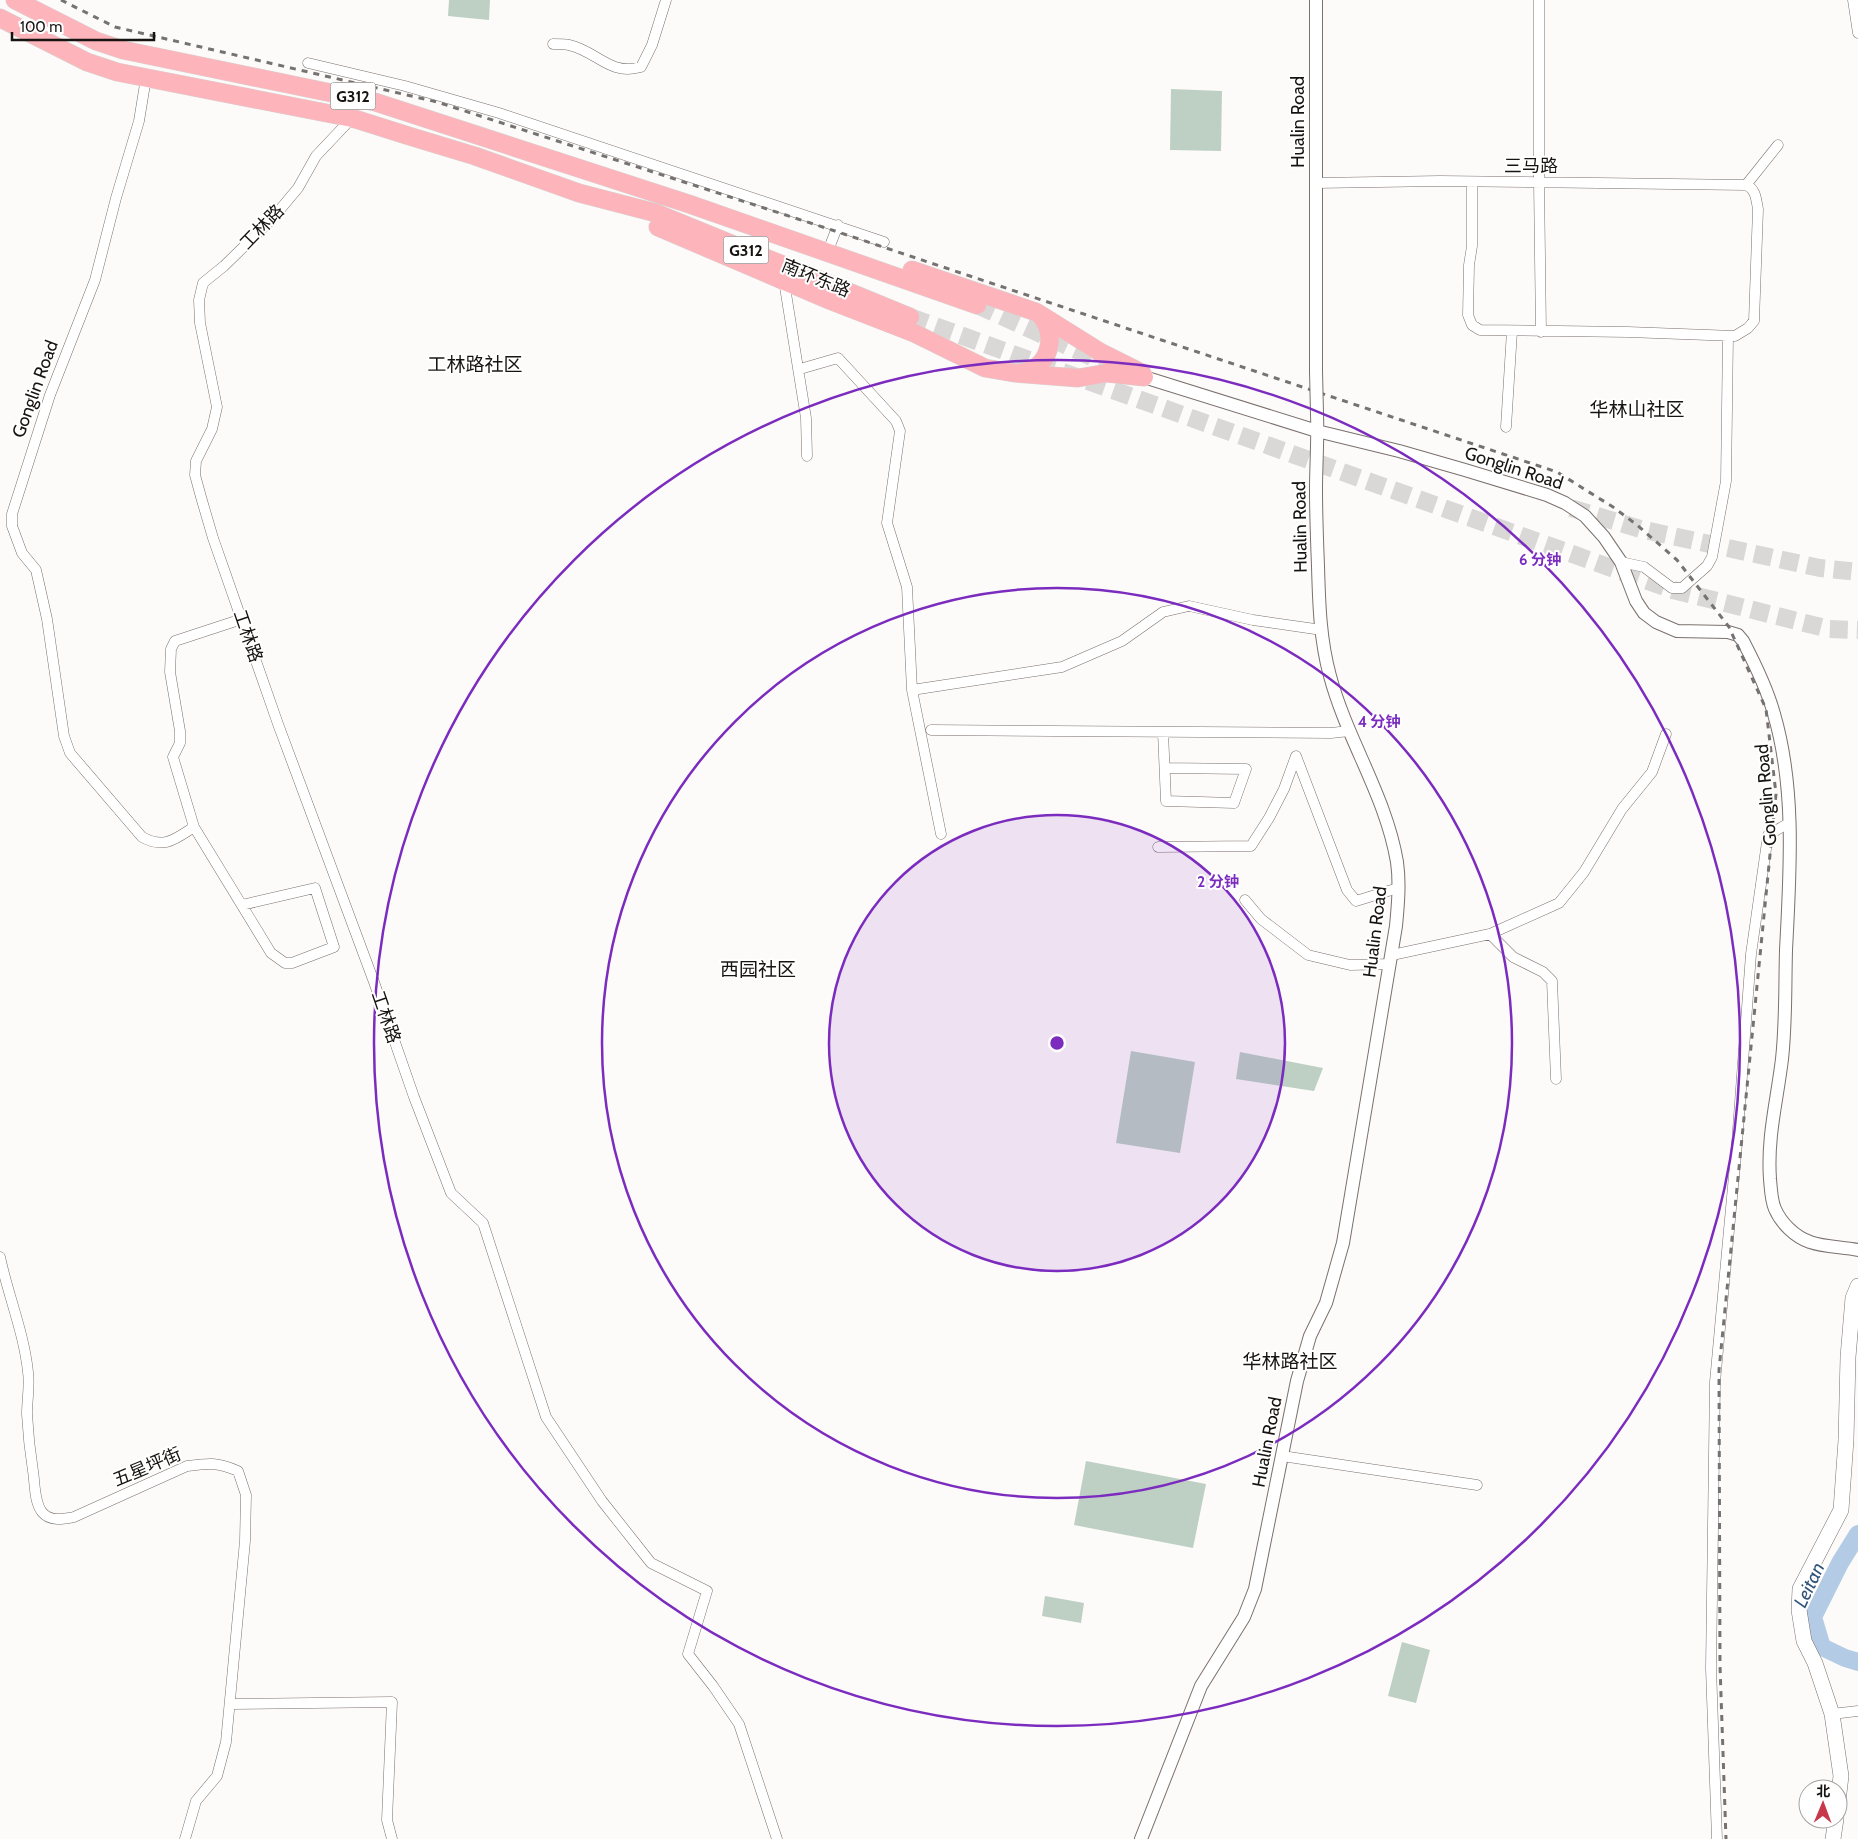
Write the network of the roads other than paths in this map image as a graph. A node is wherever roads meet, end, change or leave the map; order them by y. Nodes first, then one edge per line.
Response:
1 (15, 0) edge
2 (666, 0) edge
3 (1316, 0) edge
4 (1539, 0) edge
5 (1853, 0) edge
6 (0, 18) edge
7 (1858, 33) edge
8 (553, 44) dead end
9 (308, 63) dead end
10 (146, 78) junction
11 (352, 96) junction
12 (352, 118) junction
13 (1778, 145) dead end
14 (1472, 182) junction
15 (1539, 182) junction
16 (1316, 183) junction
17 (1746, 185) junction
18 (579, 193) junction
19 (689, 204) junction
20 (838, 225) junction
21 (884, 242) dead end
22 (831, 243) junction
23 (784, 281) junction
24 (977, 305) tunnel mouth
25 (1036, 312) junction
26 (910, 317) tunnel mouth
27 (1512, 331) junction
28 (1541, 332) junction
29 (1728, 336) junction
30 (800, 370) junction
31 (1014, 373) junction
32 (1144, 377) junction
33 (1506, 427) dead end
34 (1317, 431) junction
35 (807, 456) dead end
36 (1621, 562) junction
37 (242, 619) junction
38 (1322, 630) junction
39 (912, 690) junction
40 (931, 730) dead end
41 (1349, 731) junction
42 (1163, 732) junction
43 (1666, 734) dead end
44 (1165, 768) junction
45 (1789, 823) junction
46 (194, 827) junction
47 (940, 834) dead end
48 (1158, 847) dead end
49 (1398, 888) junction
50 (1245, 900) dead end
51 (242, 905) junction
52 (1490, 934) junction
53 (1391, 960) junction
54 (1556, 1079) dead end
55 (1858, 1250) edge
56 (0, 1256) edge
57 (1858, 1286) edge
58 (1282, 1456) junction
59 (1477, 1485) dead end
60 (231, 1704) junction
61 (1858, 1711) edge
62 (1832, 1714) junction
63 (1841, 1779) edge
64 (185, 1839) edge
65 (392, 1839) edge
66 (777, 1839) edge
67 (1141, 1839) edge
68 (1717, 1839) edge

1 - 11 highway, G312
2 - 8 street
3 - 16 street, Hualin Road
4 - 15 street
5 - 7 street
6 - 10 highway, G312
9 - 20 street
10 - 12 highway, G312
10 - 46 street, Gonglin Road
11 - 12 street
11 - 19 highway, G312
12 - 18 highway, G312
12 - 37 street, 工林路
13 - 17 street
14 - 15 street, 三马路
14 - 16 street, 三马路
14 - 27 street
15 - 17 street, 三马路
15 - 28 street
16 - 34 street, Hualin Road, bridge
17 - 29 street
18 - 23 highway
18 - 26 highway, 南环东路 / G312
19 - 22 highway
19 - 24 highway, 南环东路 / G312
20 - 21 street
20 - 22 street
22 - 25 highway
23 - 30 street
23 - 31 highway
25 - 31 highway
25 - 32 highway
27 - 28 street
27 - 33 street
28 - 29 street
29 - 36 street
30 - 35 street
30 - 39 street
31 - 32 highway
32 - 34 street, Gonglin Road
34 - 36 street, Gonglin Road
34 - 38 street, Hualin Road
36 - 45 street, Gonglin Road
37 - 46 street
37 - 66 street, 工林路
38 - 39 street
38 - 41 street, Hualin Road
39 - 47 street
40 - 42 street
41 - 42 street
41 - 49 street, Hualin Road
42 - 44 street
43 - 52 street
44 - 44 street
45 - 55 street, Gonglin Road
45 - 68 street
46 - 51 street
48 - 49 street
49 - 53 street, Hualin Road
50 - 53 street
51 - 51 street
52 - 53 street
52 - 54 street
53 - 58 street, Hualin Road
56 - 60 street, 五星坪街
57 - 62 main road
58 - 59 street
58 - 67 street, Hualin Road
60 - 64 street, 五星坪街
60 - 65 street
61 - 62 street
62 - 63 main road

